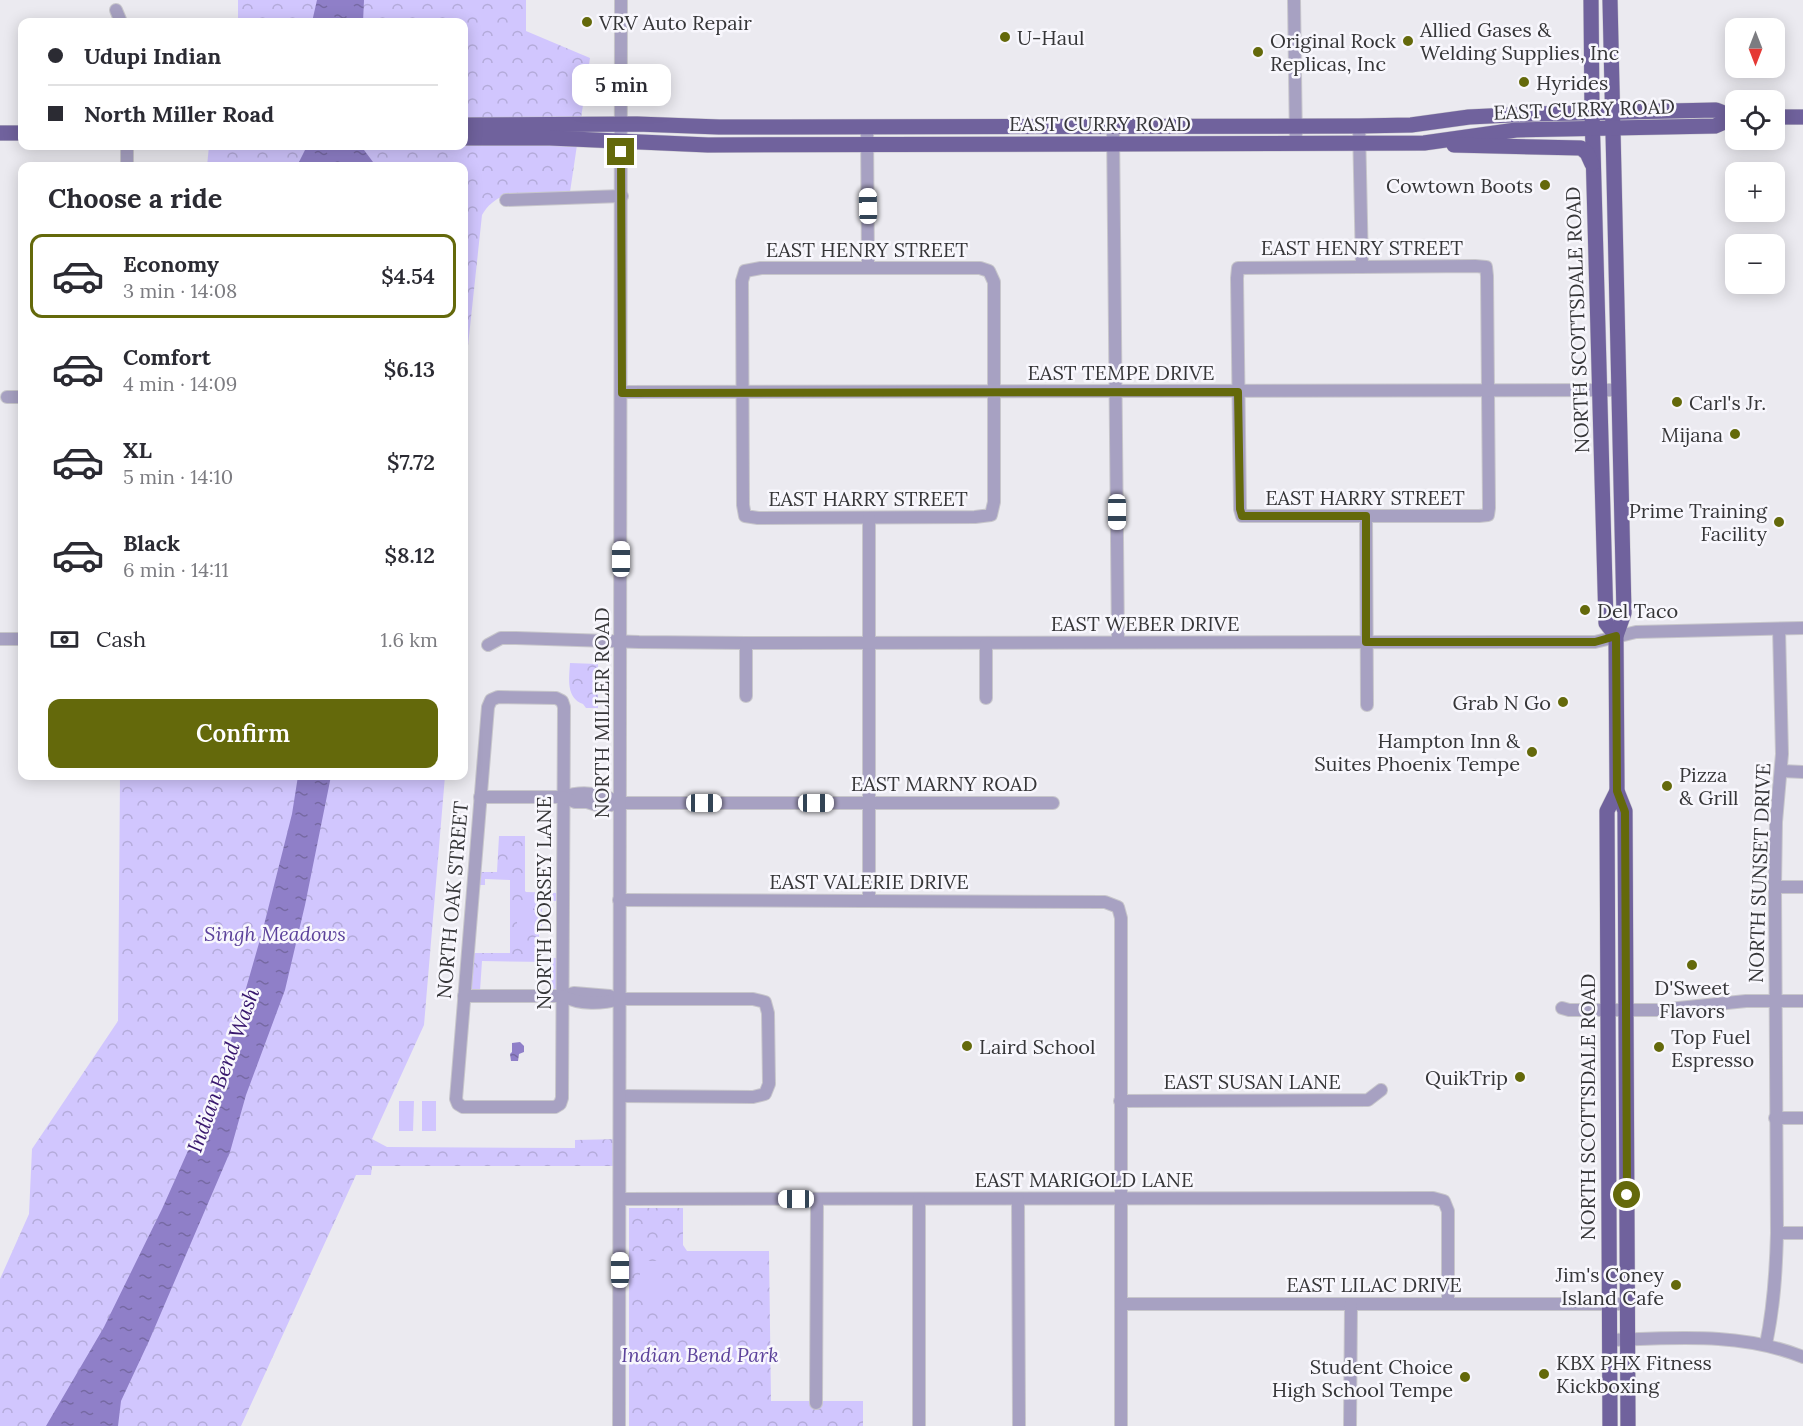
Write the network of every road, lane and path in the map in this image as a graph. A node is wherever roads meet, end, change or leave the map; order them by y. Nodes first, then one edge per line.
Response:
1 (621, 0) edge
2 (1294, 0) edge
3 (1591, 0) edge
4 (1610, 0) edge
5 (116, 10) dead end
6 (120, 18) edge
7 (1785, 117) edge
8 (1803, 117) edge
9 (1593, 120) junction
10 (1613, 120) junction
11 (1725, 122) edge
12 (621, 124) junction
13 (468, 125) edge
14 (1296, 126) junction
15 (1359, 126) junction
16 (867, 127) junction
17 (1113, 127) junction
18 (0, 133) edge
19 (18, 133) edge
20 (468, 138) edge
21 (621, 141) junction
22 (1424, 143) junction
23 (1113, 144) junction
24 (1296, 144) junction
25 (1360, 144) junction
26 (867, 145) junction
27 (1594, 168) junction
28 (621, 196) junction
29 (506, 200) dead end
30 (1362, 267) junction
31 (868, 268) junction
32 (1601, 390) junction
33 (1620, 390) junction
34 (1488, 391) junction
35 (994, 392) junction
36 (1116, 392) junction
37 (1238, 392) junction
38 (622, 393) junction
39 (743, 393) junction
40 (8, 397) dead end
41 (18, 397) edge
42 (1366, 516) junction
43 (868, 518) junction
44 (1803, 628) edge
45 (1779, 629) junction
46 (1616, 636) junction
47 (0, 639) edge
48 (18, 639) edge
49 (621, 642) junction
50 (1118, 642) junction
51 (1366, 642) junction
52 (747, 643) junction
53 (869, 643) junction
54 (986, 644) junction
55 (488, 645) dead end
56 (746, 696) dead end
57 (986, 698) dead end
58 (562, 701) joint
59 (1367, 705) dead end
60 (1782, 771) junction
61 (1803, 772) edge
62 (1617, 791) junction
63 (563, 796) junction
64 (480, 797) junction
65 (1053, 802) dead end
66 (620, 803) junction
67 (869, 803) junction
68 (1774, 887) junction
69 (1803, 887) edge
70 (619, 900) junction
71 (869, 901) junction
72 (464, 996) junction
73 (563, 996) junction
74 (620, 999) junction
75 (1774, 1000) junction
76 (1803, 1001) edge
77 (1562, 1008) dead end
78 (1608, 1010) junction
79 (1626, 1010) junction
80 (1381, 1090) dead end
81 (620, 1096) junction
82 (1120, 1101) junction
83 (560, 1104) joint
84 (1775, 1118) junction
85 (1803, 1118) edge
86 (621, 1199) junction
87 (817, 1199) junction
88 (919, 1199) junction
89 (1018, 1199) junction
90 (1121, 1199) junction
91 (1777, 1233) junction
92 (1803, 1233) edge
93 (1448, 1303) junction
94 (1121, 1304) junction
95 (1351, 1304) junction
96 (1609, 1304) junction
97 (1627, 1304) junction
98 (1627, 1339) junction
99 (1610, 1340) junction
100 (1766, 1344) junction
101 (1803, 1357) edge
102 (816, 1403) dead end
103 (619, 1426) edge
104 (919, 1426) edge
105 (1019, 1426) edge
106 (1121, 1426) edge
107 (1350, 1426) edge
108 (1610, 1426) edge
109 (1628, 1426) edge

1 - 12 street, NORTH MILLER ROAD
2 - 14 street
3 - 9 main road, NORTH SCOTTSDALE ROAD
4 - 10 main road, NORTH SCOTTSDALE ROAD
5 - 6 street
7 - 8 main road
9 - 10 main road, EAST CURRY ROAD
9 - 15 main road, EAST CURRY ROAD
9 - 22 main road, EAST CURRY ROAD
9 - 27 main road, NORTH SCOTTSDALE ROAD
10 - 11 main road, EAST CURRY ROAD
10 - 33 main road, NORTH SCOTTSDALE ROAD
12 - 13 main road, EAST CURRY ROAD
12 - 16 main road, EAST CURRY ROAD
12 - 21 street, NORTH MILLER ROAD
14 - 15 main road, EAST CURRY ROAD
14 - 17 main road, EAST CURRY ROAD
14 - 24 street
15 - 25 street
16 - 17 main road, EAST CURRY ROAD
16 - 26 street
17 - 23 street
18 - 19 main road
20 - 21 main road, EAST CURRY ROAD
21 - 26 main road, EAST CURRY ROAD
21 - 28 street, NORTH MILLER ROAD
22 - 25 main road, EAST CURRY ROAD
22 - 27 main road
23 - 24 main road, EAST CURRY ROAD
23 - 26 main road, EAST CURRY ROAD
23 - 36 street
24 - 25 main road, EAST CURRY ROAD
25 - 30 street
26 - 31 street
27 - 32 main road, NORTH SCOTTSDALE ROAD
28 - 29 street
28 - 38 street, NORTH MILLER ROAD
30 - 34 street, EAST HENRY STREET
30 - 37 street, EAST HENRY STREET
31 - 35 street, EAST HENRY STREET
31 - 39 street, EAST HENRY STREET
32 - 33 street, EAST TEMPE DRIVE
32 - 34 street, EAST TEMPE DRIVE
32 - 46 main road, NORTH SCOTTSDALE ROAD
33 - 46 main road, NORTH SCOTTSDALE ROAD
34 - 37 street, EAST TEMPE DRIVE
34 - 42 street, EAST HARRY STREET
35 - 36 street, EAST TEMPE DRIVE
35 - 39 street, EAST TEMPE DRIVE
35 - 43 street, EAST HARRY STREET
36 - 37 street, EAST TEMPE DRIVE
36 - 50 street
37 - 42 street, EAST HARRY STREET
38 - 39 street, EAST TEMPE DRIVE
38 - 49 street, NORTH MILLER ROAD
39 - 43 street, EAST HARRY STREET
40 - 41 street
42 - 51 street
43 - 53 street
44 - 45 street, EAST WEBER DRIVE
45 - 46 street, EAST WEBER DRIVE
45 - 60 street, NORTH SUNSET DRIVE
46 - 51 street, EAST WEBER DRIVE
46 - 62 main road, NORTH SCOTTSDALE ROAD
47 - 48 street
49 - 52 street, EAST WEBER DRIVE
49 - 55 street, EAST WEBER DRIVE
49 - 66 street, NORTH MILLER ROAD
50 - 51 street, EAST WEBER DRIVE
50 - 54 street, EAST WEBER DRIVE
51 - 59 street
52 - 53 street, EAST WEBER DRIVE
52 - 56 street
53 - 54 street, EAST WEBER DRIVE
53 - 67 street
54 - 57 street
58 - 63 street, NORTH DORSEY LANE
58 - 64 street, NORTH OAK STREET
60 - 61 street
60 - 68 street, NORTH SUNSET DRIVE
62 - 78 main road, NORTH SCOTTSDALE ROAD
62 - 79 main road, NORTH SCOTTSDALE ROAD
63 - 64 street, EAST MARNY ROAD
63 - 66 street, EAST MARNY ROAD
63 - 73 street, NORTH DORSEY LANE
64 - 72 street, NORTH OAK STREET
65 - 67 street, EAST MARNY ROAD
66 - 67 street, EAST MARNY ROAD
66 - 70 street, NORTH MILLER ROAD
67 - 71 street
68 - 69 street
68 - 75 street, NORTH SUNSET DRIVE
70 - 71 street, EAST VALERIE DRIVE
70 - 74 street, NORTH MILLER ROAD
71 - 82 street, EAST VALERIE DRIVE
72 - 73 street
72 - 83 street, NORTH OAK STREET
73 - 74 street
73 - 83 street, NORTH DORSEY LANE
74 - 81 street, NORTH MILLER ROAD
74 - 81 street
75 - 76 street
75 - 79 street
75 - 84 street, NORTH SUNSET DRIVE
77 - 78 street
78 - 79 street
78 - 96 main road, NORTH SCOTTSDALE ROAD
79 - 97 main road, NORTH SCOTTSDALE ROAD
80 - 82 street, EAST SUSAN LANE
81 - 86 street, NORTH MILLER ROAD
82 - 90 street
84 - 85 street
84 - 91 street, NORTH SUNSET DRIVE
86 - 87 street, EAST MARIGOLD LANE
86 - 103 street, NORTH MILLER ROAD
87 - 88 street, EAST MARIGOLD LANE
87 - 102 street
88 - 89 street, EAST MARIGOLD LANE
88 - 104 street
89 - 90 street, EAST MARIGOLD LANE
89 - 105 street
90 - 93 street, EAST MARIGOLD LANE
90 - 94 street
91 - 92 street
91 - 100 street, NORTH SUNSET DRIVE
93 - 95 street, EAST LILAC DRIVE
93 - 96 street, EAST LILAC DRIVE
94 - 95 street, EAST LILAC DRIVE
94 - 106 street
95 - 107 street
96 - 97 street, EAST LILAC DRIVE
96 - 99 main road, NORTH SCOTTSDALE ROAD
97 - 98 main road, NORTH SCOTTSDALE ROAD
98 - 99 street
98 - 100 street
98 - 109 main road, NORTH SCOTTSDALE ROAD
99 - 108 main road, NORTH SCOTTSDALE ROAD
100 - 101 street

